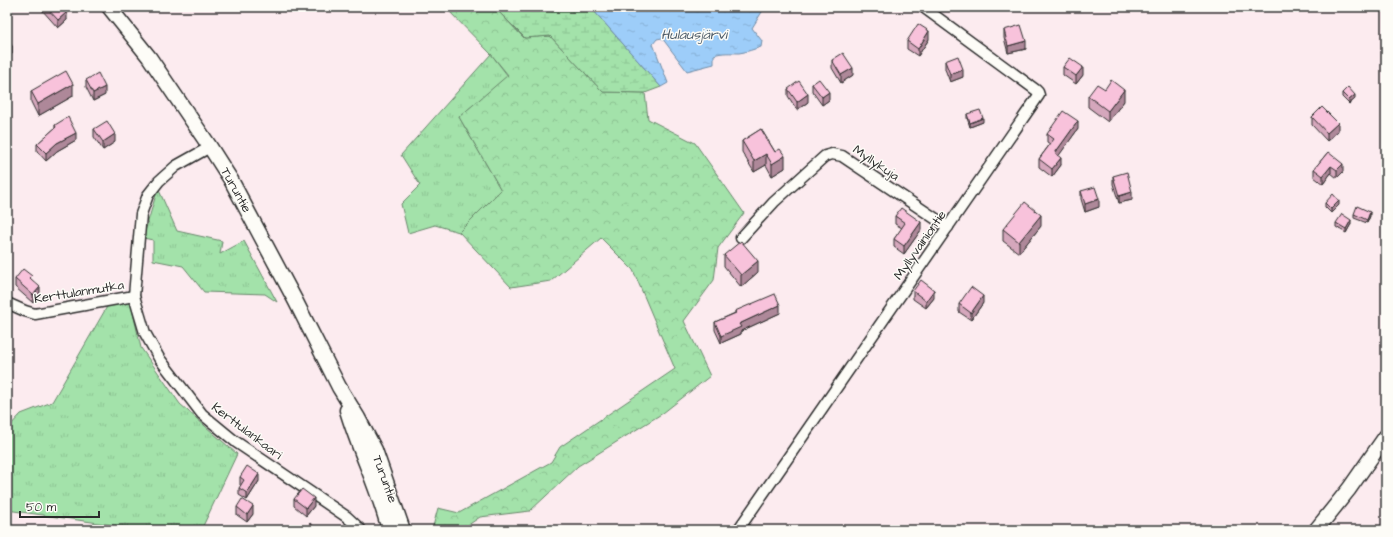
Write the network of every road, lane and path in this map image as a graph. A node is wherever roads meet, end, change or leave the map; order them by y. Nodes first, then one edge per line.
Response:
1 (109, 7) edge
2 (923, 7) edge
3 (210, 147) junction
4 (948, 227) junction
5 (741, 238) dead end
6 (134, 296) junction
7 (7, 303) edge
8 (339, 387) junction
9 (1386, 436) edge
10 (361, 530) edge
11 (389, 530) edge
12 (403, 530) edge
13 (738, 530) edge
14 (1316, 530) edge

1 - 3 main road, Turuntie
2 - 4 street, Myllyvainiontie
3 - 6 street, Kerttulankaari
3 - 8 main road, Turuntie
4 - 5 street, Myllykuja
4 - 13 street, Myllyvainiontie
6 - 7 street, Kerttulanmutka
6 - 10 street, Kerttulankaari
8 - 11 main road, Turuntie
8 - 12 main road, Turuntie
9 - 14 main road

